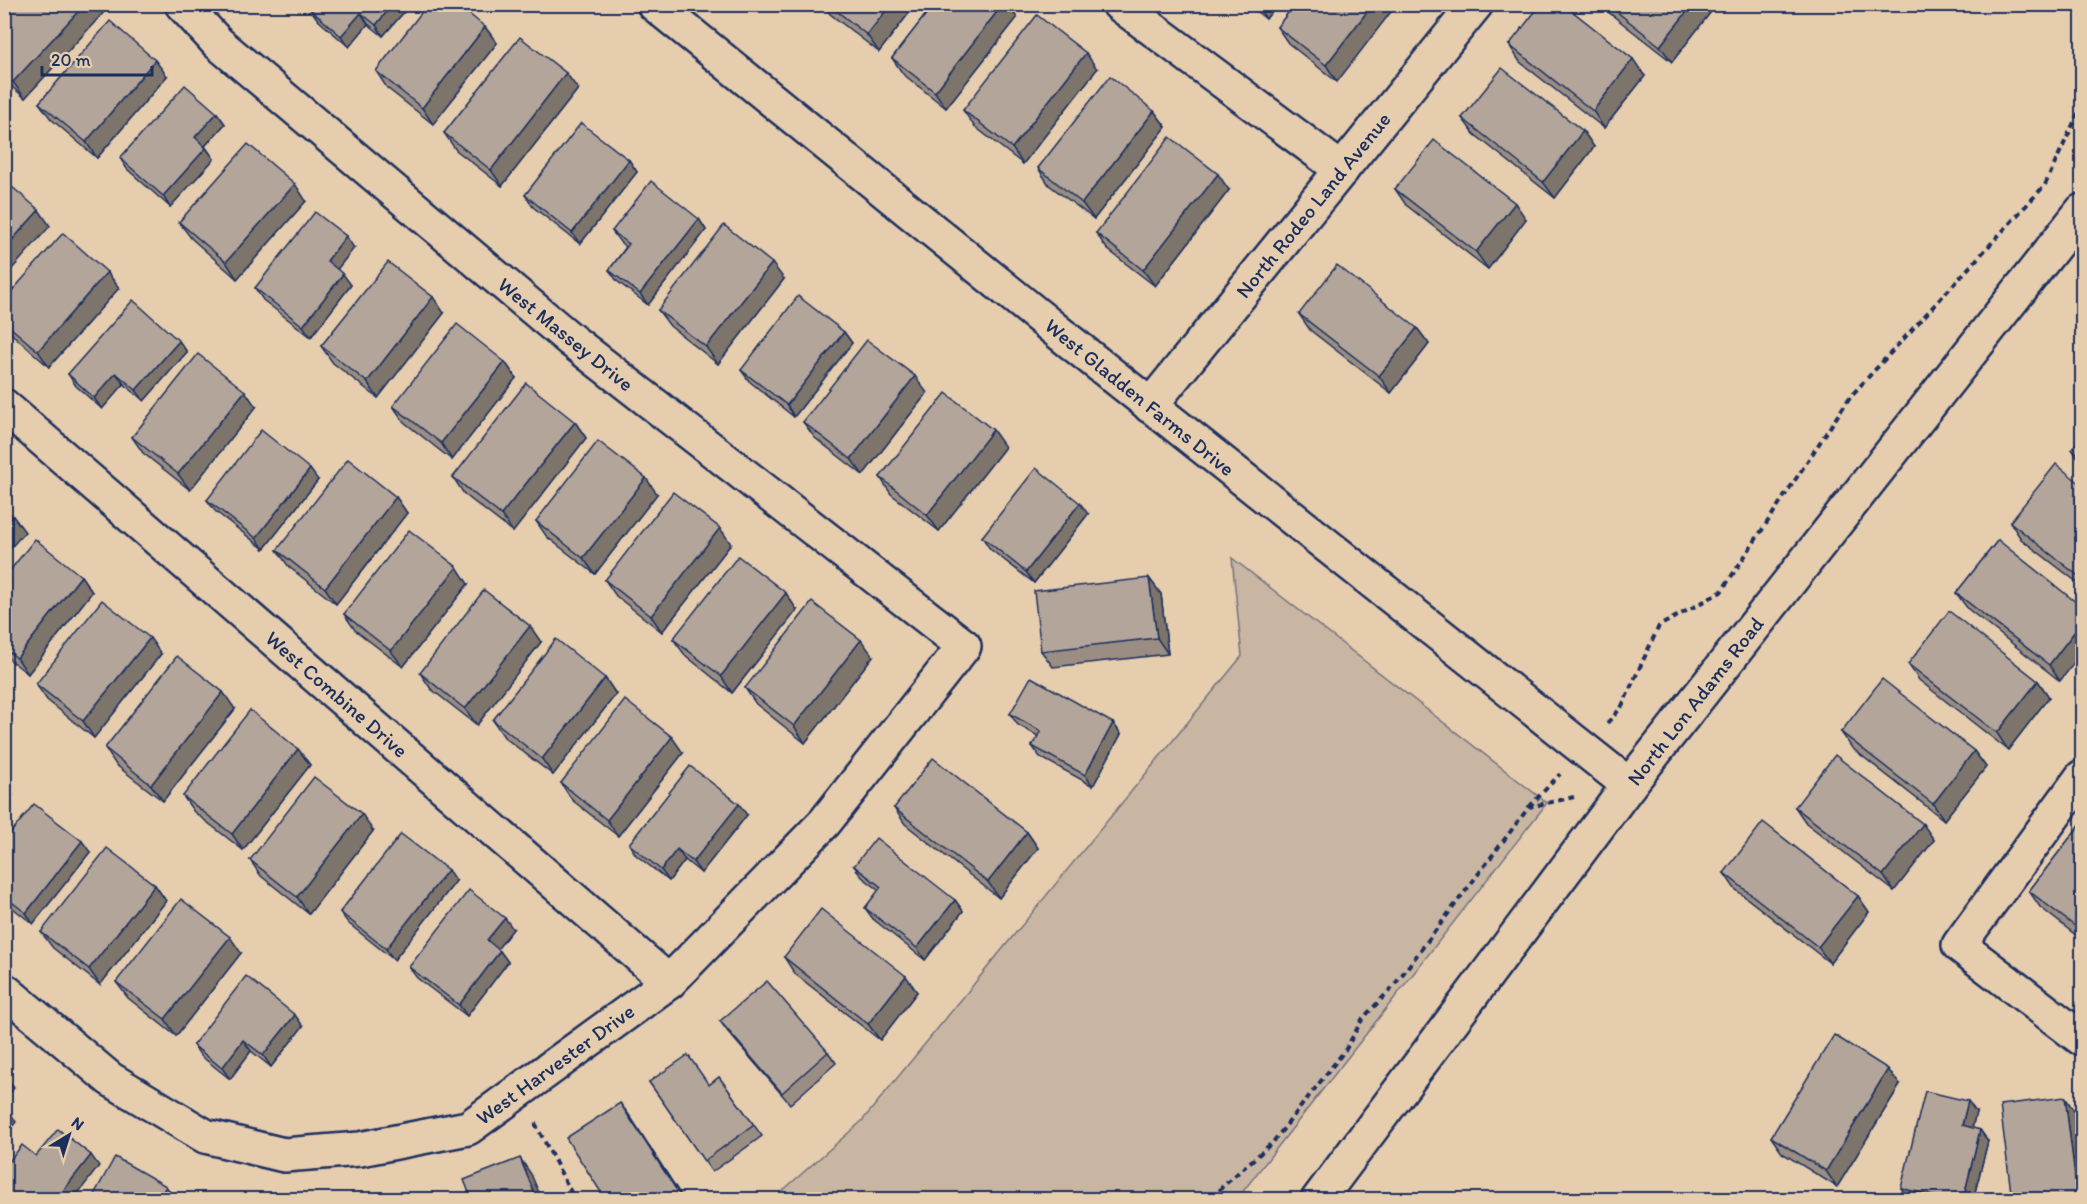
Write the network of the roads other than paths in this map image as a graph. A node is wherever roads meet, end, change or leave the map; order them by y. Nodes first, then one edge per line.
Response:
1 (182, 4) edge
2 (654, 4) edge
3 (1119, 4) edge
4 (1476, 4) edge
5 (1342, 170) junction
6 (2082, 211) edge
7 (4, 406) edge
8 (1150, 406) junction
9 (964, 646) joint
10 (2082, 777) edge
11 (1629, 785) junction
12 (669, 982) junction
13 (4, 990) edge
14 (2082, 1039) edge
15 (1328, 1196) edge

1 - 9 street, West Massey Drive
2 - 8 street, West Gladden Farms Drive
3 - 5 street
4 - 5 street, North Rodeo Land Avenue
5 - 8 street, North Rodeo Land Avenue
6 - 11 street, North Lon Adams Road
7 - 12 street, West Combine Drive
8 - 11 street, West Gladden Farms Drive
9 - 12 street, West Harvester Drive
10 - 14 street
11 - 15 street, North Lon Adams Road
12 - 13 street, West Harvester Drive

